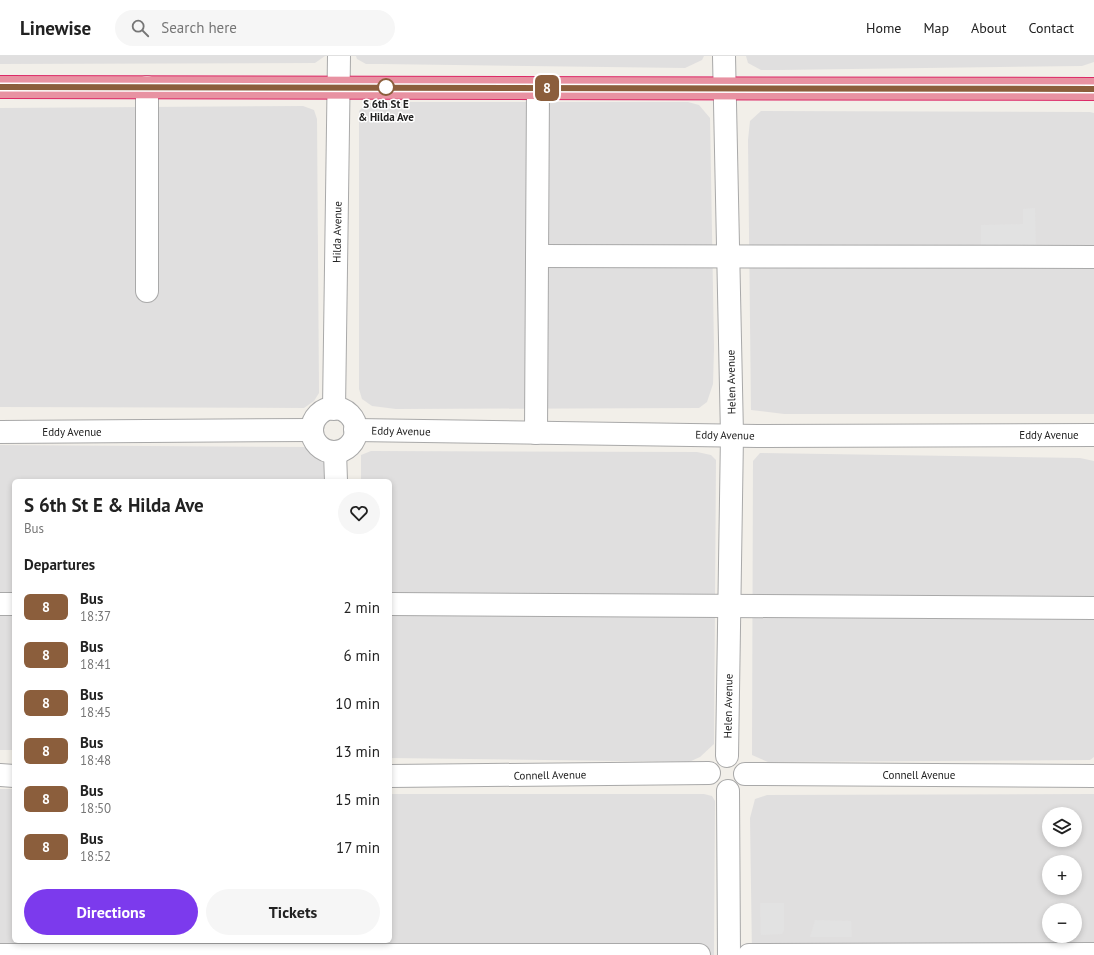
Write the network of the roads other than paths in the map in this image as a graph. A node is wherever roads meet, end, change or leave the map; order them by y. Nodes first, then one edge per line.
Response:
1 (339, 56) edge
2 (724, 56) edge
3 (0, 87) edge
4 (147, 87) junction
5 (338, 87) junction
6 (538, 88) junction
7 (725, 88) junction
8 (1094, 89) edge
9 (537, 256) junction
10 (1094, 257) edge
11 (729, 258) junction
12 (148, 291) dead end
13 (334, 409) junction
14 (312, 430) junction
15 (356, 430) junction
16 (0, 432) edge
17 (536, 433) junction
18 (732, 434) junction
19 (1094, 435) edge
20 (335, 452) junction
21 (336, 479) edge
22 (0, 604) edge
23 (12, 604) edge
24 (392, 604) edge
25 (730, 606) junction
26 (1094, 608) edge
27 (727, 756) junction
28 (710, 773) junction
29 (745, 774) junction
30 (0, 776) edge
31 (12, 776) edge
32 (392, 776) edge
33 (1094, 776) edge
34 (728, 791) junction
35 (338, 950) edge
36 (1094, 954) edge
37 (0, 955) edge
38 (699, 955) edge
39 (729, 955) edge
40 (749, 955) edge

1 - 5 street, Hilda Avenue
2 - 7 street, Helen Avenue
3 - 4 highway
4 - 5 highway
4 - 12 street
5 - 6 highway
5 - 13 street, Hilda Avenue
6 - 7 highway
6 - 9 street
7 - 8 highway
7 - 11 street, Helen Avenue
9 - 11 street
9 - 17 street
10 - 11 street
11 - 18 street, Helen Avenue
13 - 14 street
13 - 15 street
14 - 16 street, Eddy Avenue
14 - 20 street
15 - 17 street, Eddy Avenue
15 - 20 street
17 - 18 street, Eddy Avenue
18 - 19 street, Eddy Avenue
18 - 25 street, Helen Avenue
20 - 21 street
22 - 23 street
24 - 25 street
25 - 26 street
25 - 27 street, Helen Avenue
27 - 28 street
27 - 29 street
28 - 32 street, Connell Avenue
28 - 34 street
29 - 33 street, Connell Avenue
29 - 34 street
30 - 31 street
34 - 39 street
35 - 37 street
35 - 38 street
36 - 40 street

